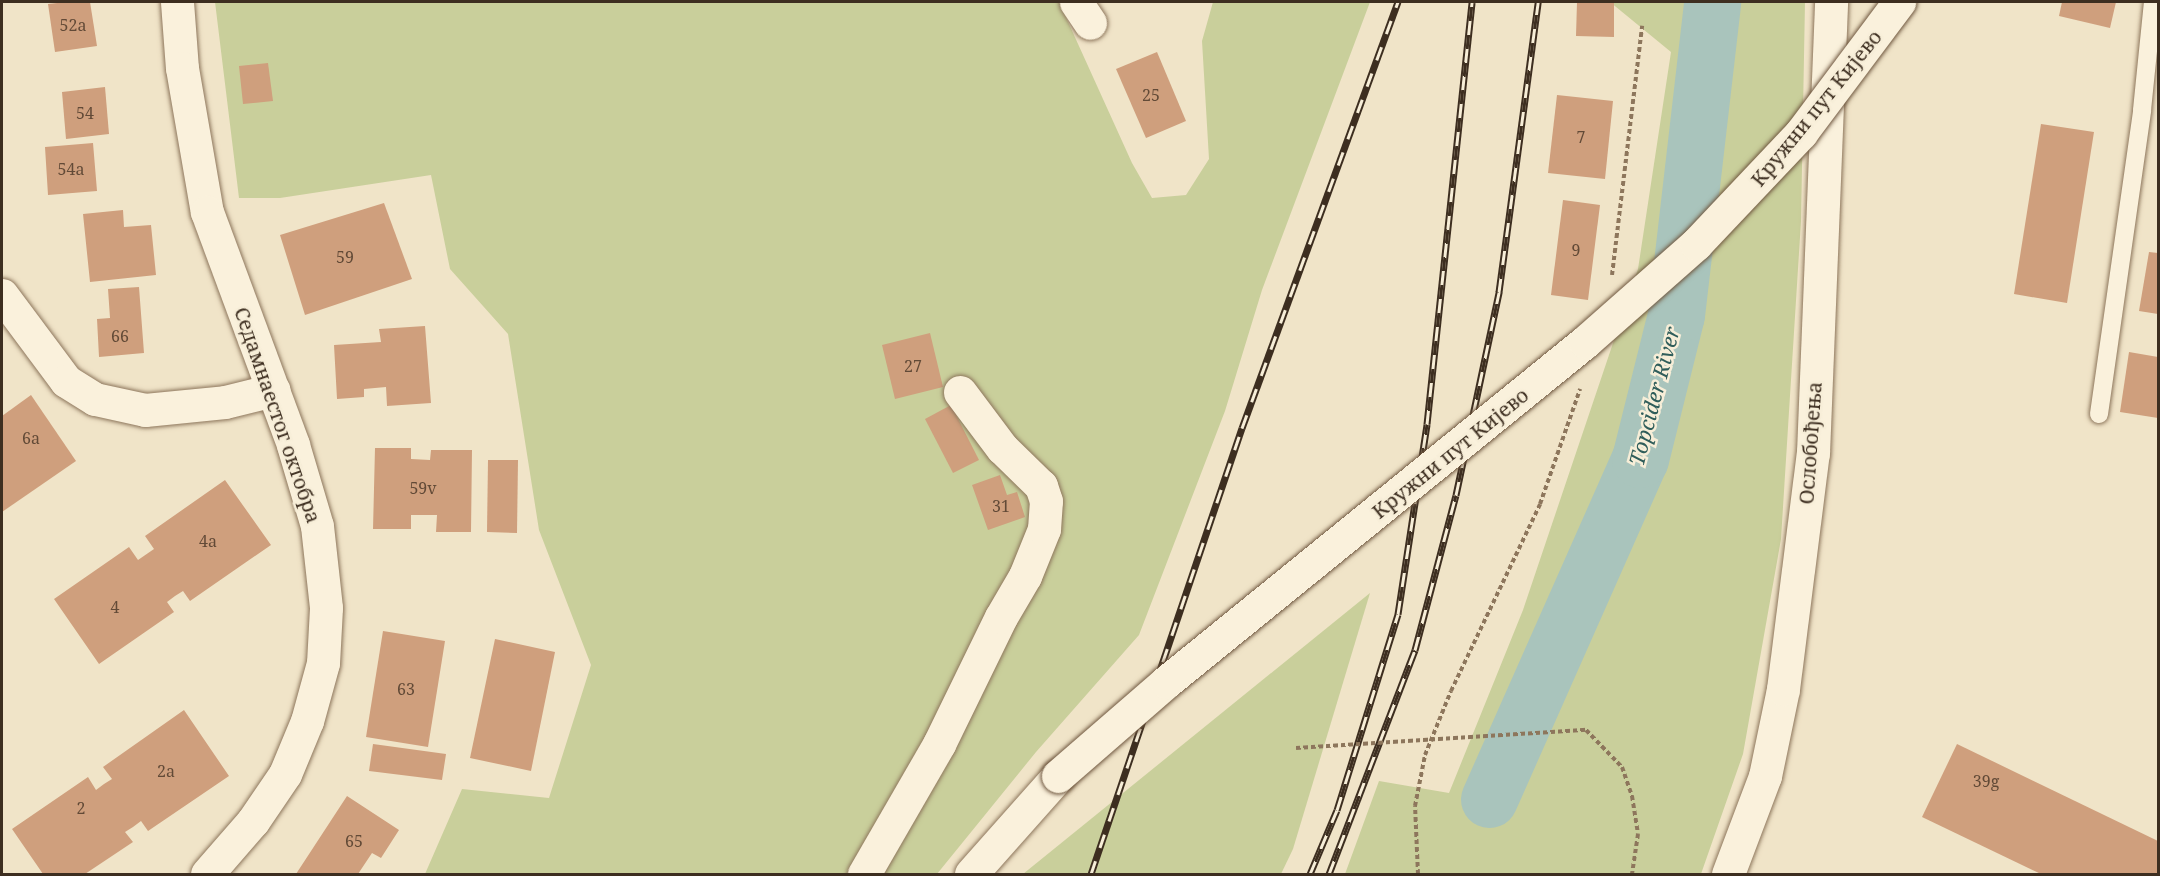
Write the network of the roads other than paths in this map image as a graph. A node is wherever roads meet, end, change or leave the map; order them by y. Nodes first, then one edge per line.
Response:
1 (177, 2) edge
2 (1832, 2) edge
3 (1899, 2) edge
4 (2153, 2) edge
5 (2, 295) edge
6 (274, 390) junction
7 (960, 392) dead end
8 (2099, 414) dead end
9 (207, 874) edge
10 (864, 874) edge
11 (971, 874) edge
12 (1728, 874) edge

1 - 6 main road, Седамнаестог октобра
2 - 12 main road, Ослобођења
3 - 11 main road, Кружни пут Кијево, bridge
4 - 8 lane
5 - 6 main road
6 - 9 main road, Седамнаестог октобра
7 - 10 main road

